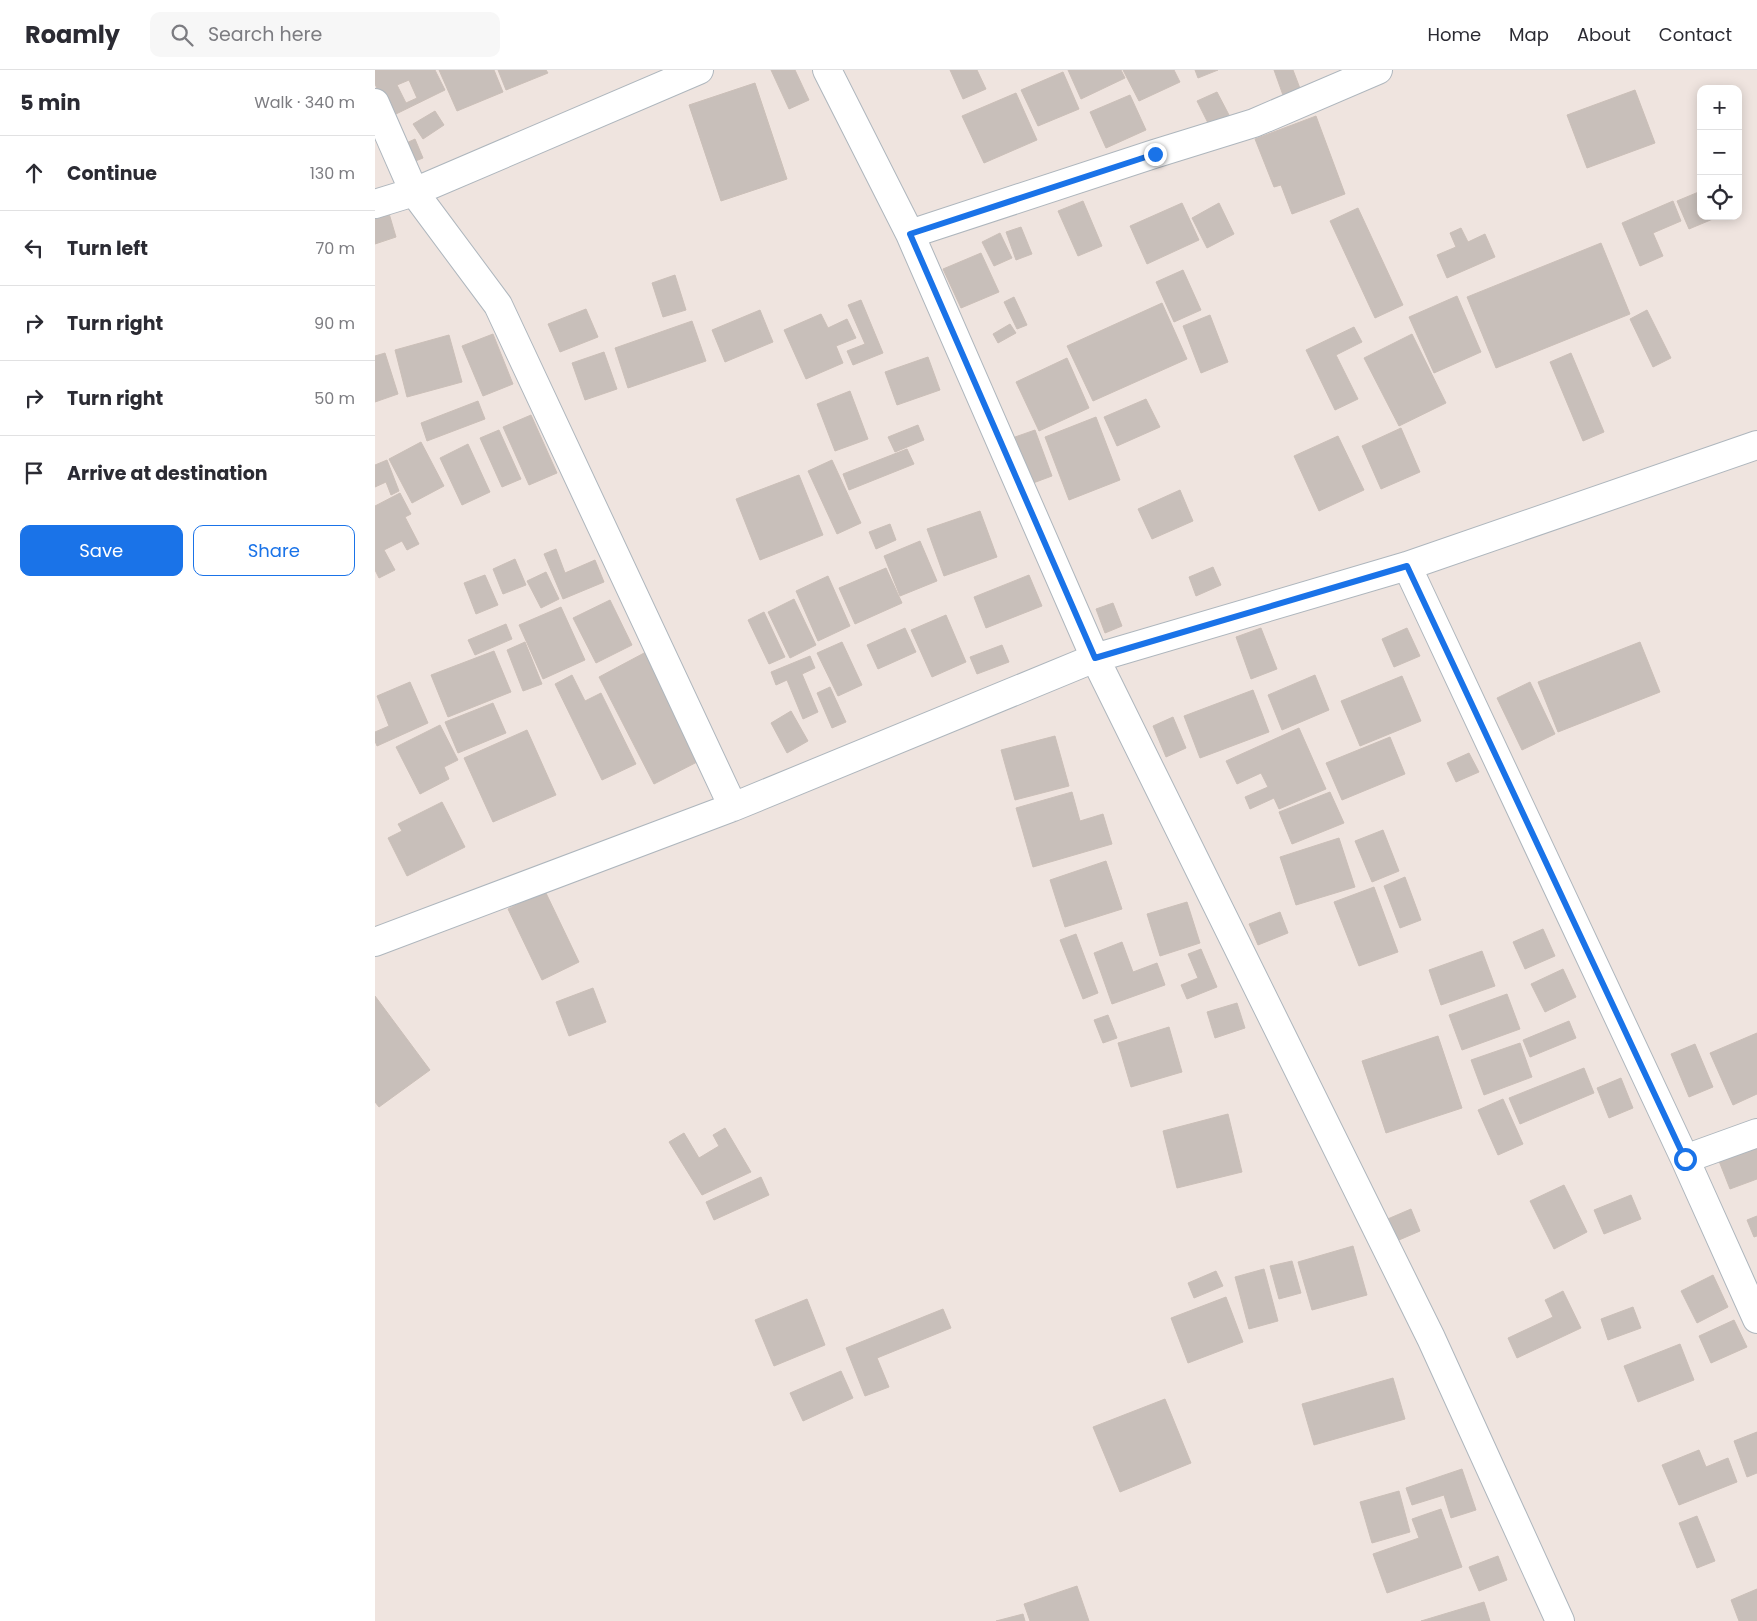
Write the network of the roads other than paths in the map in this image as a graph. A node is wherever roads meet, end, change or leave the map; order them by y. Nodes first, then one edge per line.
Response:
1 (699, 70) edge
2 (827, 70) edge
3 (1379, 70) edge
4 (375, 103) edge
5 (414, 192) junction
6 (375, 204) edge
7 (910, 234) junction
8 (1757, 445) edge
9 (1407, 566) junction
10 (1095, 658) junction
11 (733, 807) junction
12 (375, 942) edge
13 (1757, 1132) edge
14 (1685, 1159) junction
15 (1757, 1319) edge
16 (1560, 1621) edge

1 - 5 street
2 - 7 street
3 - 7 street
4 - 5 street
5 - 6 street
5 - 11 street
7 - 10 street
8 - 9 street
9 - 10 street
9 - 14 street
10 - 11 street
10 - 16 street
11 - 12 street
13 - 14 street
14 - 15 street

